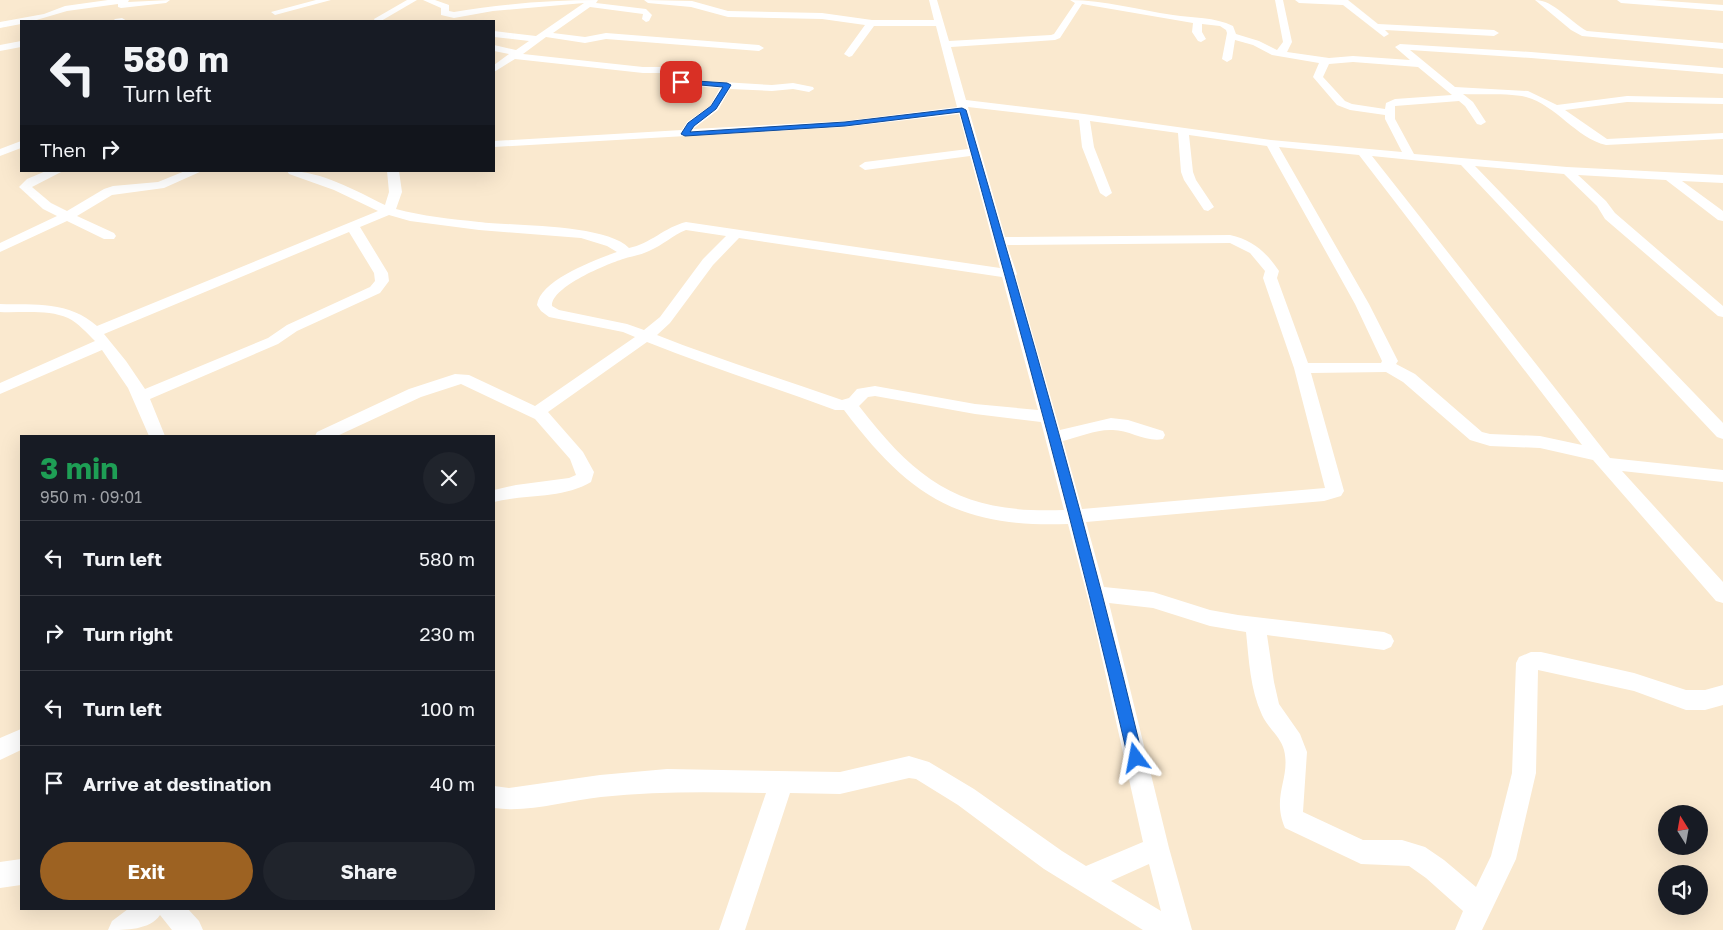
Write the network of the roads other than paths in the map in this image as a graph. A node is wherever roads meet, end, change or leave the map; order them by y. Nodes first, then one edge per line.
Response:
1 (166, 0) edge
2 (326, 0) edge
3 (413, 0) edge
4 (427, 0) edge
5 (648, 0) edge
6 (933, 0) edge
7 (1129, 0) edge
8 (1279, 0) edge
9 (1299, 0) edge
10 (1539, 0) edge
11 (1621, 0) edge
12 (589, 1) edge
13 (1077, 1) edge
14 (1344, 1) edge
15 (124, 2) edge
16 (1723, 8) edge
17 (1123, 9) junction
18 (275, 12) dead end
19 (646, 18) dead end
20 (378, 19) dead end
21 (26, 20) edge
22 (122, 20) edge
23 (20, 21) edge
24 (1198, 21) junction
25 (872, 23) junction
26 (940, 23) junction
27 (0, 25) edge
28 (1376, 27) junction
29 (1494, 33) dead end
30 (495, 34) edge
31 (1585, 34) junction
32 (540, 36) junction
33 (1232, 36) junction
34 (1201, 39) dead end
35 (20, 44) edge
36 (946, 44) junction
37 (1723, 46) edge
38 (1400, 47) junction
39 (0, 48) edge
40 (495, 48) edge
41 (759, 48) dead end
42 (517, 54) junction
43 (849, 54) dead end
44 (1279, 54) junction
45 (1227, 59) dead end
46 (1325, 60) junction
47 (1615, 63) junction
48 (1419, 64) junction
49 (495, 68) edge
50 (1723, 71) edge
51 (727, 85) junction
52 (809, 89) dead end
53 (1450, 90) junction
54 (1461, 98) junction
55 (1723, 101) edge
56 (962, 106) junction
57 (1555, 108) junction
58 (1390, 113) junction
59 (1084, 117) junction
60 (1481, 122) dead end
61 (1183, 131) junction
62 (685, 134) junction
63 (1723, 136) edge
64 (1271, 143) junction
65 (495, 144) edge
66 (974, 152) junction
67 (1363, 154) junction
68 (1410, 157) junction
69 (1464, 162) junction
70 (865, 166) dead end
71 (1567, 171) junction
72 (54, 172) edge
73 (193, 172) edge
74 (296, 172) edge
75 (393, 172) edge
76 (1670, 178) junction
77 (1723, 179) edge
78 (1106, 193) dead end
79 (1208, 207) dead end
80 (388, 211) junction
81 (67, 216) junction
82 (1723, 217) edge
83 (353, 227) junction
84 (736, 233) junction
85 (109, 236) dead end
86 (1000, 241) junction
87 (0, 248) edge
88 (624, 254) junction
89 (1010, 274) junction
90 (0, 308) edge
91 (1723, 313) edge
92 (647, 336) junction
93 (99, 337) junction
94 (1387, 366) junction
95 (1302, 368) junction
96 (0, 388) edge
97 (141, 396) junction
98 (849, 405) junction
99 (537, 412) junction
100 (1049, 417) junction
101 (1723, 433) edge
102 (1157, 434) dead end
103 (156, 435) edge
104 (325, 435) edge
105 (1054, 438) junction
106 (1602, 459) junction
107 (1723, 476) edge
108 (495, 496) edge
109 (1076, 516) junction
110 (1097, 594) junction
111 (1723, 595) edge
112 (1256, 625) junction
113 (1384, 641) dead end
114 (1723, 694) edge
115 (20, 740) edge
116 (0, 750) edge
117 (781, 784) junction
118 (495, 797) edge
119 (1157, 848) junction
120 (20, 872) edge
121 (0, 875) edge
122 (1084, 880) junction
123 (1479, 908) junction
124 (149, 910) edge
125 (172, 910) edge
126 (121, 930) edge
127 (190, 930) edge
128 (732, 930) edge
129 (1167, 930) edge
130 (1179, 930) edge
131 (1468, 930) edge

1 - 15 street
2 - 18 street
3 - 20 street
4 - 12 street
5 - 25 street
6 - 26 street
7 - 17 street
8 - 44 street
9 - 14 street
10 - 31 street
11 - 16 street
12 - 19 street
12 - 32 street
13 - 17 street
13 - 36 street
14 - 28 street
15 - 21 street
15 - 22 street
17 - 24 street
23 - 27 street
24 - 33 street
24 - 34 street
25 - 26 street
25 - 43 street
26 - 36 street
28 - 29 street
28 - 38 street
30 - 32 street
31 - 37 street
31 - 47 street
32 - 41 street
32 - 42 street
33 - 44 street
33 - 45 street
35 - 39 street
36 - 56 street
38 - 47 street
38 - 48 street
40 - 42 street
42 - 49 street
42 - 51 street
44 - 46 street
46 - 48 street
46 - 58 street
47 - 50 street
48 - 53 street
51 - 52 street
51 - 62 street
53 - 54 street
53 - 57 street
54 - 58 street
54 - 60 street
55 - 57 street
56 - 59 street
56 - 62 street
56 - 66 street
57 - 63 street
58 - 68 street
59 - 61 street
59 - 78 street
61 - 64 street
61 - 79 street
62 - 65 street
64 - 67 street
64 - 94 street
66 - 70 street
66 - 86 street
67 - 68 street
67 - 106 street
68 - 69 street
69 - 71 street
69 - 101 street
71 - 76 street
71 - 91 street
72 - 81 street
73 - 81 street
74 - 80 street
75 - 80 street
76 - 77 street
76 - 82 street
80 - 83 street
80 - 88 street
81 - 85 street
81 - 87 street
83 - 93 street
83 - 97 street
84 - 88 street
84 - 89 street
84 - 92 street
86 - 89 street
86 - 95 street
88 - 92 street
89 - 100 street
90 - 93 street
92 - 98 street
92 - 99 street
93 - 96 street
93 - 97 street
94 - 95 street
94 - 106 street
95 - 109 street
97 - 103 street
98 - 100 street
98 - 109 street
99 - 104 street
99 - 108 street
100 - 105 street
102 - 105 street
105 - 109 street
106 - 107 street
106 - 111 street
109 - 110 street
110 - 112 street
110 - 119 street
112 - 113 street
112 - 123 street
114 - 123 street
115 - 116 street
117 - 118 street
117 - 122 street
117 - 128 street
119 - 122 street
119 - 130 street
120 - 121 street
122 - 129 street
123 - 131 street
124 - 126 street
125 - 127 street

